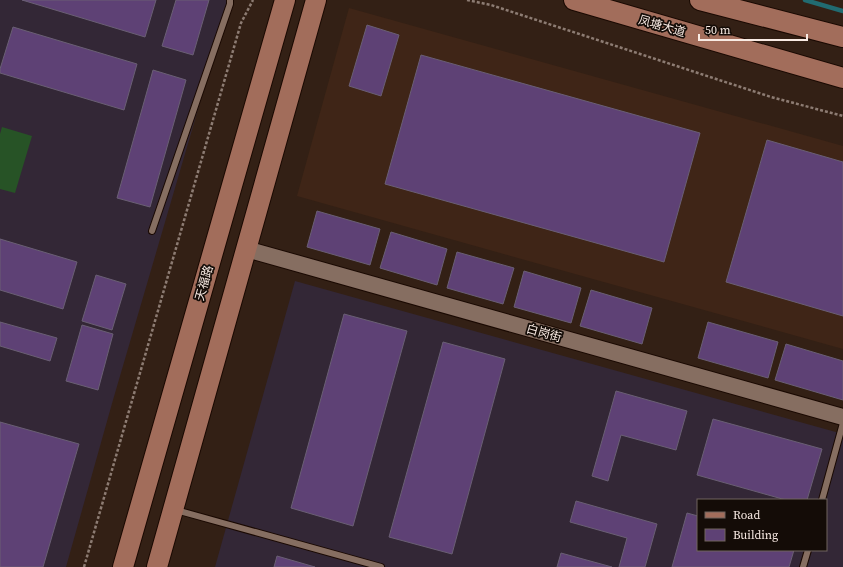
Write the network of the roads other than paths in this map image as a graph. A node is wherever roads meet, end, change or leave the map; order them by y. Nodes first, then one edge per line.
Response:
1 (230, 0) edge
2 (327, 0) edge
3 (574, 0) edge
4 (708, 1) edge
5 (282, 3) edge
6 (314, 9) edge
7 (843, 37) edge
8 (843, 78) edge
9 (152, 231) dead end
10 (246, 249) junction
11 (843, 417) edge
12 (843, 423) edge
13 (822, 499) edge
14 (173, 509) junction
15 (808, 551) edge
16 (122, 567) edge
17 (157, 567) edge
18 (381, 567) edge
19 (803, 567) edge

1 - 9 lane
2 - 6 main road
3 - 8 main road, 凤塘大道
4 - 7 main road
5 - 16 main road, 天福路
6 - 10 main road
10 - 11 street, 白岗街
10 - 14 main road
12 - 13 lane
14 - 17 main road
14 - 18 lane
15 - 19 lane

